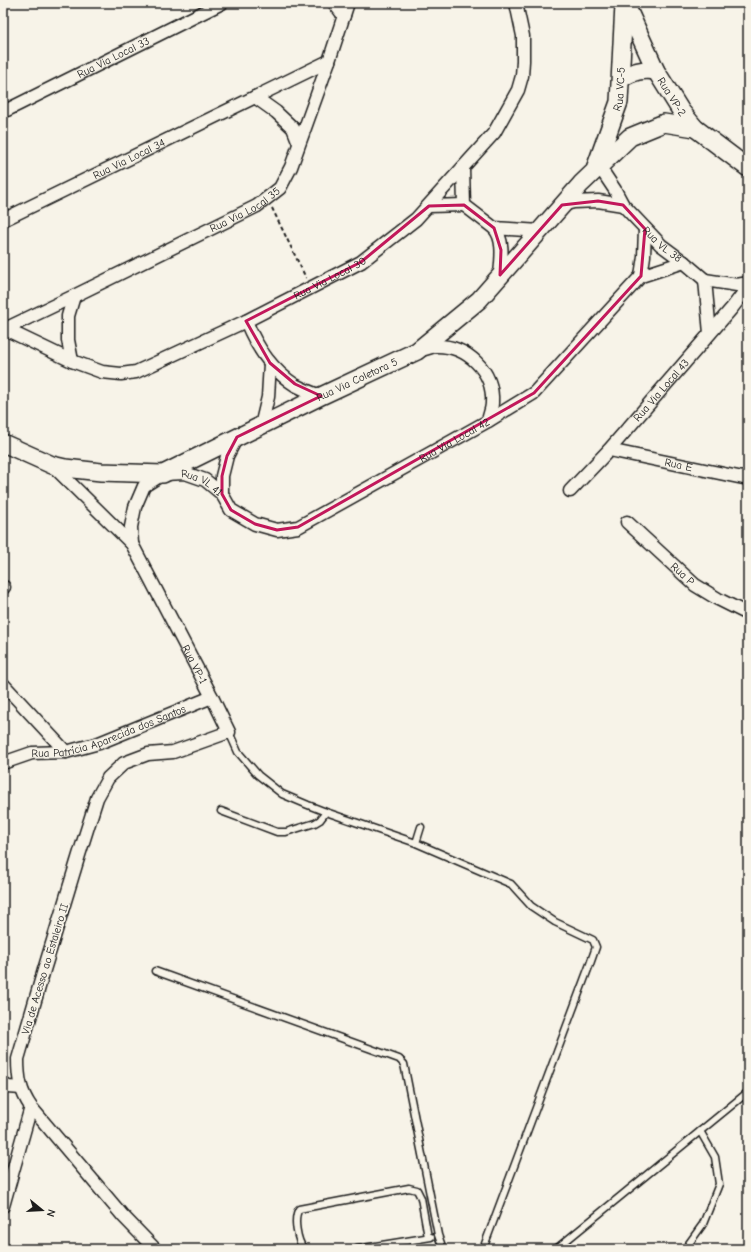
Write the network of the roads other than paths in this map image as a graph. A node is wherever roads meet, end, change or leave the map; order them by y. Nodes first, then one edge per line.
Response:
1 (222, 3) edge
2 (334, 3) edge
3 (348, 3) edge
4 (516, 3) edge
5 (624, 3) edge
6 (344, 16) junction
7 (329, 61) junction
8 (656, 71) junction
9 (621, 79) junction
10 (255, 98) junction
11 (674, 100) junction
12 (3, 112) edge
13 (664, 123) junction
14 (610, 126) junction
15 (695, 128) junction
16 (630, 138) junction
17 (299, 143) junction
18 (597, 167) junction
19 (463, 168) junction
20 (748, 168) edge
21 (464, 205) junction
22 (562, 205) junction
23 (623, 205) junction
24 (429, 206) junction
25 (3, 220) edge
26 (494, 228) junction
27 (645, 229) junction
28 (540, 231) junction
29 (525, 248) joint
30 (684, 262) junction
31 (500, 276) junction
32 (641, 276) junction
33 (706, 280) junction
34 (748, 283) edge
35 (748, 287) edge
36 (74, 296) junction
37 (246, 321) junction
38 (4, 328) edge
39 (710, 333) junction
40 (417, 351) junction
41 (72, 361) junction
42 (270, 363) junction
43 (321, 396) junction
44 (488, 421) junction
45 (262, 426) junction
46 (238, 437) junction
47 (3, 443) edge
48 (609, 450) junction
49 (52, 465) junction
50 (163, 474) junction
51 (748, 479) edge
52 (570, 491) dead end
53 (222, 494) junction
54 (231, 510) joint
55 (626, 522) dead end
56 (132, 544) junction
57 (748, 614) edge
58 (3, 684) edge
59 (212, 697) junction
60 (228, 732) junction
61 (66, 752) junction
62 (3, 763) edge
63 (221, 810) dead end
64 (326, 812) junction
65 (421, 827) dead end
66 (416, 843) junction
67 (155, 971) dead end
68 (3, 1084) edge
69 (21, 1088) junction
70 (748, 1092) edge
71 (31, 1107) junction
72 (700, 1131) junction
73 (3, 1206) edge
74 (438, 1236) junction
75 (428, 1237) junction
76 (155, 1249) edge
77 (304, 1249) edge
78 (357, 1249) edge
79 (442, 1249) edge
80 (483, 1249) edge
81 (556, 1249) edge
82 (686, 1249) edge

1 - 12 street, Rua Via Local 33
2 - 6 street
3 - 6 street, Rua Via Local 35
4 - 19 street, Rua Via Local 30
5 - 8 street, Rua VP-2
5 - 9 street, Rua VC-5
6 - 7 street, Rua Via Local 35
7 - 10 street, Rua Via Local 34
7 - 17 street, Rua Via Local 35
8 - 9 street
8 - 11 street, Rua VP-2
9 - 14 street, Rua VC-5
10 - 17 street
10 - 25 street, Rua Via Local 34
11 - 13 street
11 - 15 street, Rua VP-2
13 - 15 street
13 - 16 street, Rua VC-5
14 - 16 street
14 - 18 street, Rua VC-5
15 - 20 street, Rua VP-2
16 - 18 street, Rua VC-5
17 - 36 street, Rua Via Local 35
18 - 22 street, Rua VC-5
18 - 23 street, Rua VL 38
19 - 21 street
19 - 24 street, Rua Via Local 30
21 - 24 street
21 - 26 street
22 - 23 street
22 - 28 street, Rua VC-5
23 - 27 street, Rua VL 38
24 - 37 street, Rua Via Local 30
26 - 28 street
26 - 31 street
27 - 30 street, Rua VL 38
27 - 32 street
28 - 29 street, Rua VC-5
29 - 31 street, Rua Via Coletora 5
30 - 32 street, Rua Via Local 42
30 - 33 street, Rua VL 38
31 - 40 street, Rua Via Coletora 5
32 - 44 street, Rua Via Local 42
33 - 34 street
33 - 39 street
35 - 39 street, Rua Via Local 43
36 - 38 street, Rua Via Local 35
36 - 41 street
37 - 41 street, Rua Via Local 30
37 - 42 street
38 - 41 street, Rua Via Local 30
39 - 48 street, Rua Via Local 43
40 - 43 street, Rua Via Coletora 5
40 - 44 street
42 - 43 street
42 - 45 street
43 - 45 street, Rua Via Coletora 5
44 - 54 street, Rua Via Local 42
45 - 46 street, Rua Via Coletora 5
46 - 50 street, Rua Via Coletora 5
46 - 53 street
47 - 49 street, Rua VP-1
48 - 51 street, Rua E
48 - 52 street, Rua Via Local 43
49 - 50 street, Rua Via Coletora 5
49 - 56 street, Rua VP-1
50 - 53 street, Rua VL 41
50 - 56 street, Rua Via Coletora 5
53 - 54 street, Rua VL 41
55 - 57 street, Rua P
56 - 59 street, Rua VP-1
58 - 61 street
59 - 60 street, Rua VP-1
59 - 61 street, Rua Patrícia Aparecida dos Santos
60 - 64 lane, Rua VP-1
60 - 69 street, Via de Acesso ao Estaleiro II
61 - 62 street, Rua Patrícia Aparecida dos Santos
63 - 64 lane
64 - 66 lane, Rua VP-1
65 - 66 lane
66 - 80 lane, Rua VP-1
67 - 74 lane
68 - 69 street
69 - 71 street, Via de Acesso ao Estaleiro II
70 - 72 lane
71 - 73 street
71 - 76 street, Via de Acesso ao Estaleiro II
72 - 81 lane
72 - 82 lane
74 - 75 lane
74 - 79 lane
75 - 77 lane
75 - 78 lane

